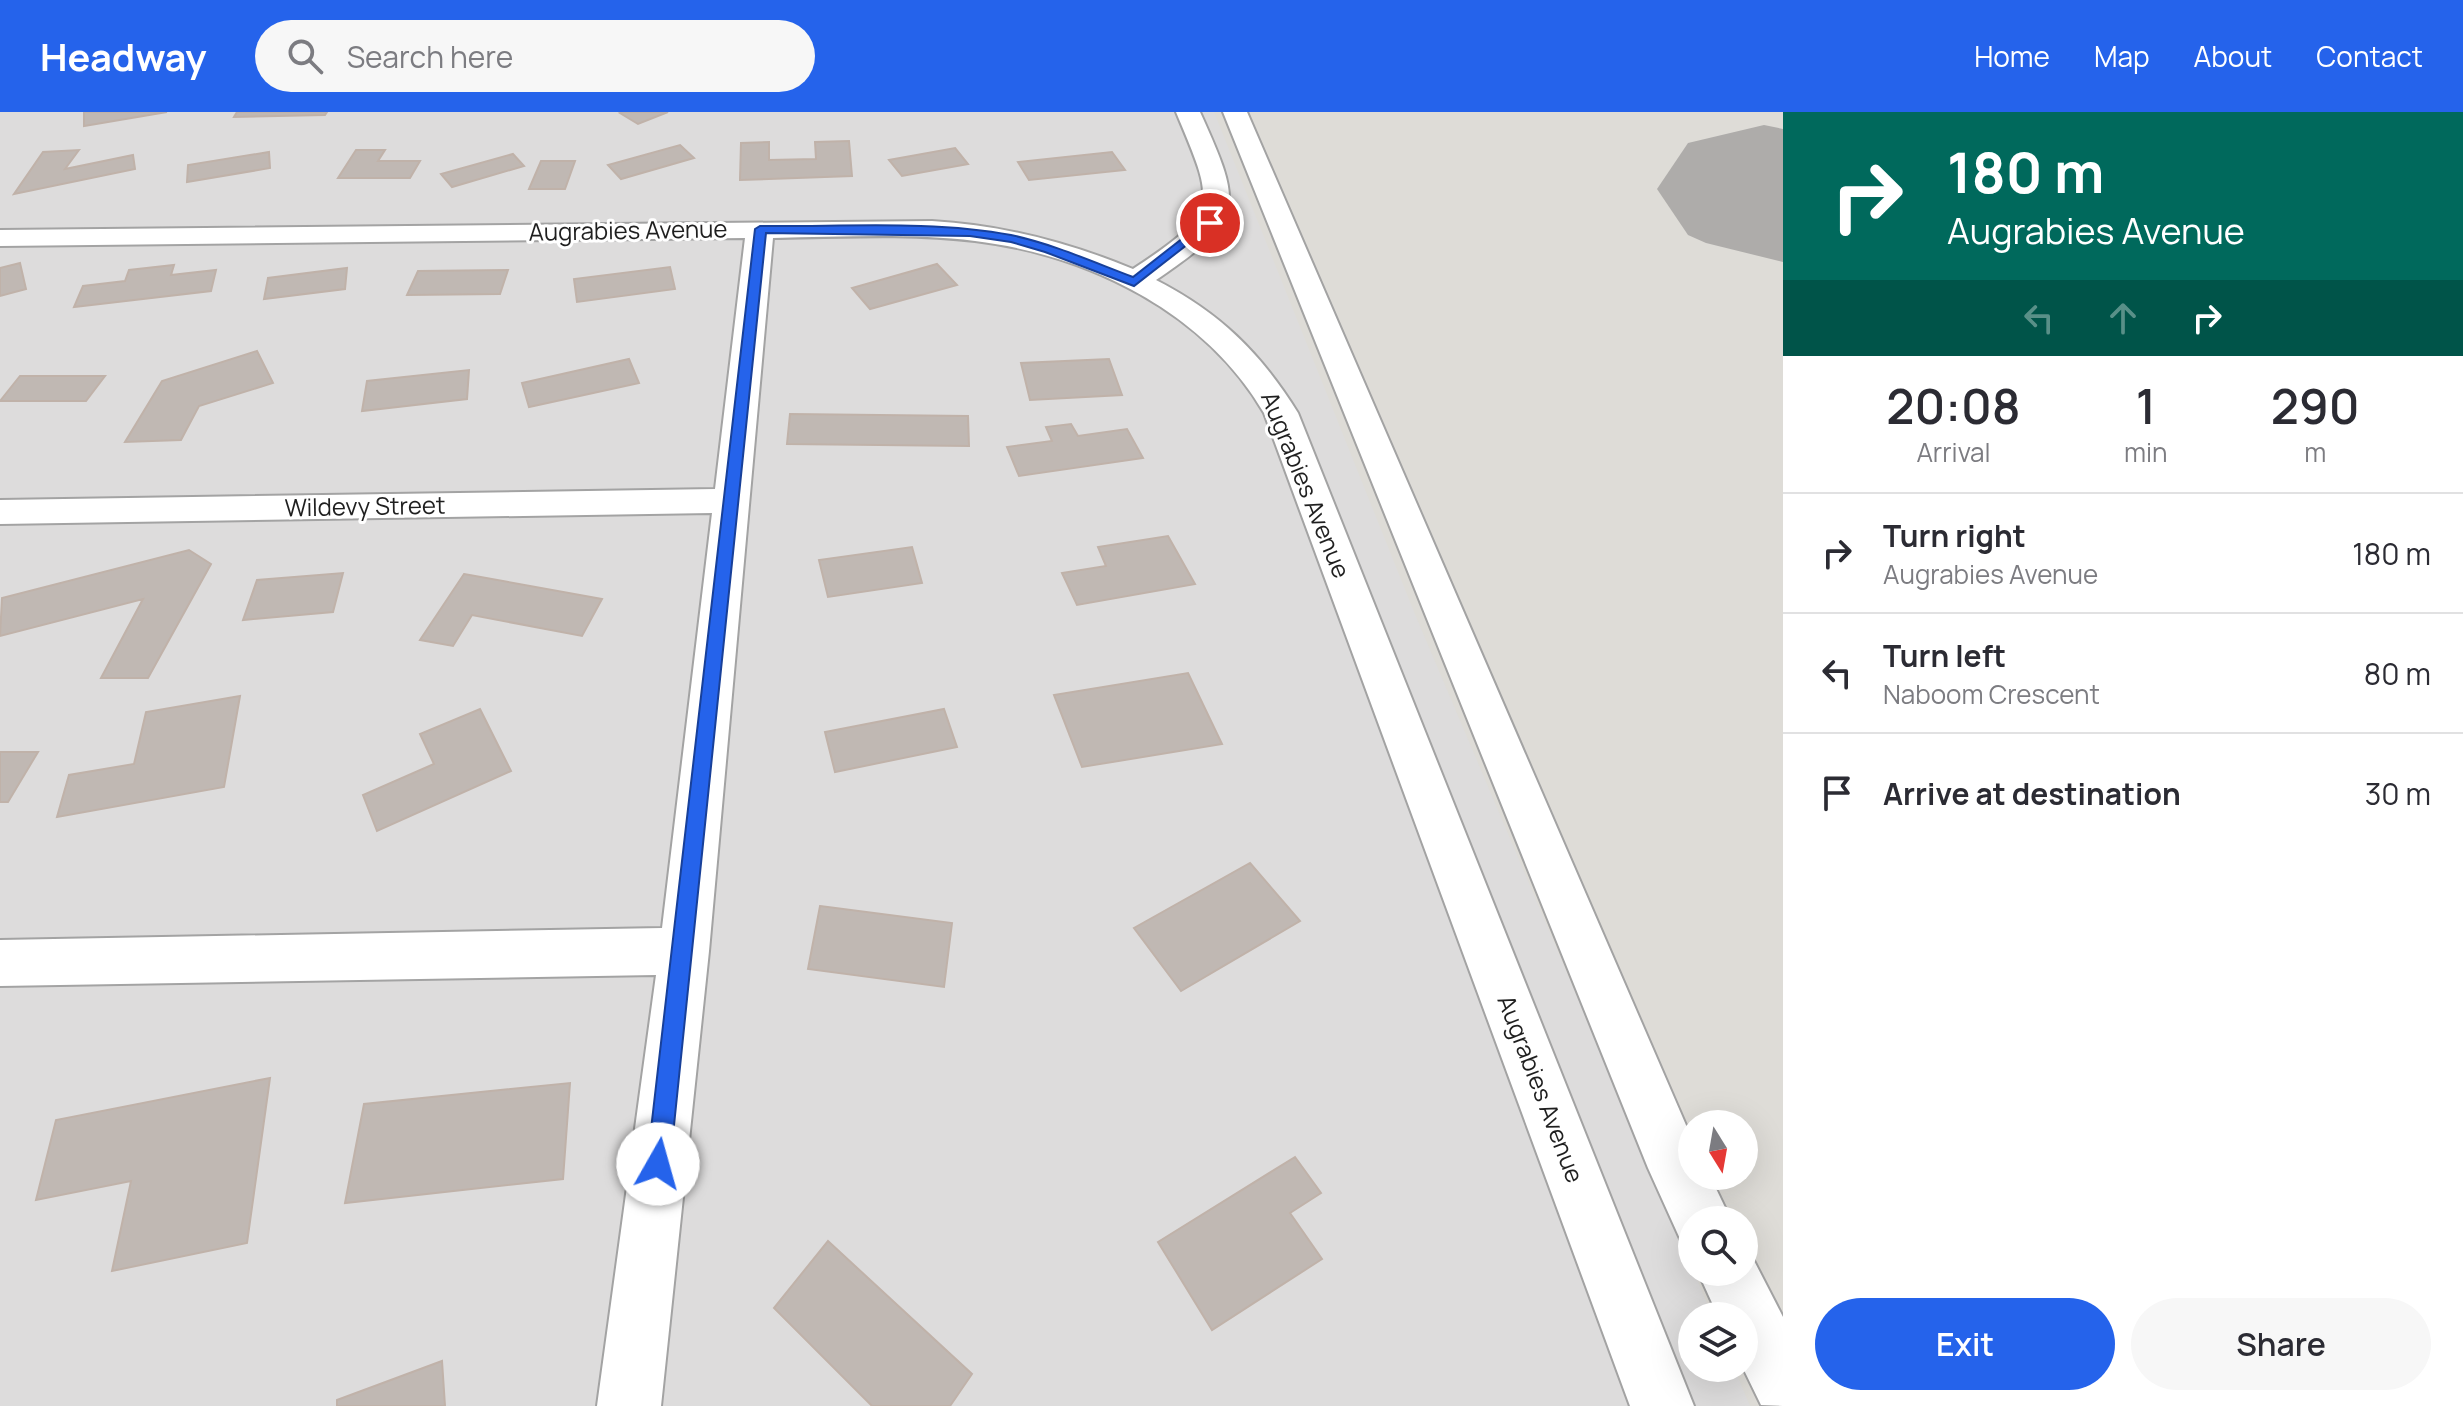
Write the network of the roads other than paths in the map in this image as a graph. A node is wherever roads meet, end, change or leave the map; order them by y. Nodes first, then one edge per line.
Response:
1 (1188, 112) edge
2 (1235, 112) edge
3 (760, 229) junction
4 (0, 238) edge
5 (1134, 282) junction
6 (729, 501) junction
7 (0, 512) edge
8 (684, 951) junction
9 (0, 963) edge
10 (1695, 1206) edge
11 (1735, 1286) edge
12 (1783, 1383) edge
13 (629, 1406) edge
14 (1662, 1406) edge

1 - 5 street
2 - 10 street
3 - 4 street, Augrabies Avenue
3 - 5 street, Augrabies Avenue
3 - 6 street
5 - 14 street, Augrabies Avenue
6 - 7 street, Wildevy Street
6 - 8 street
8 - 9 street
8 - 13 street
11 - 12 street

